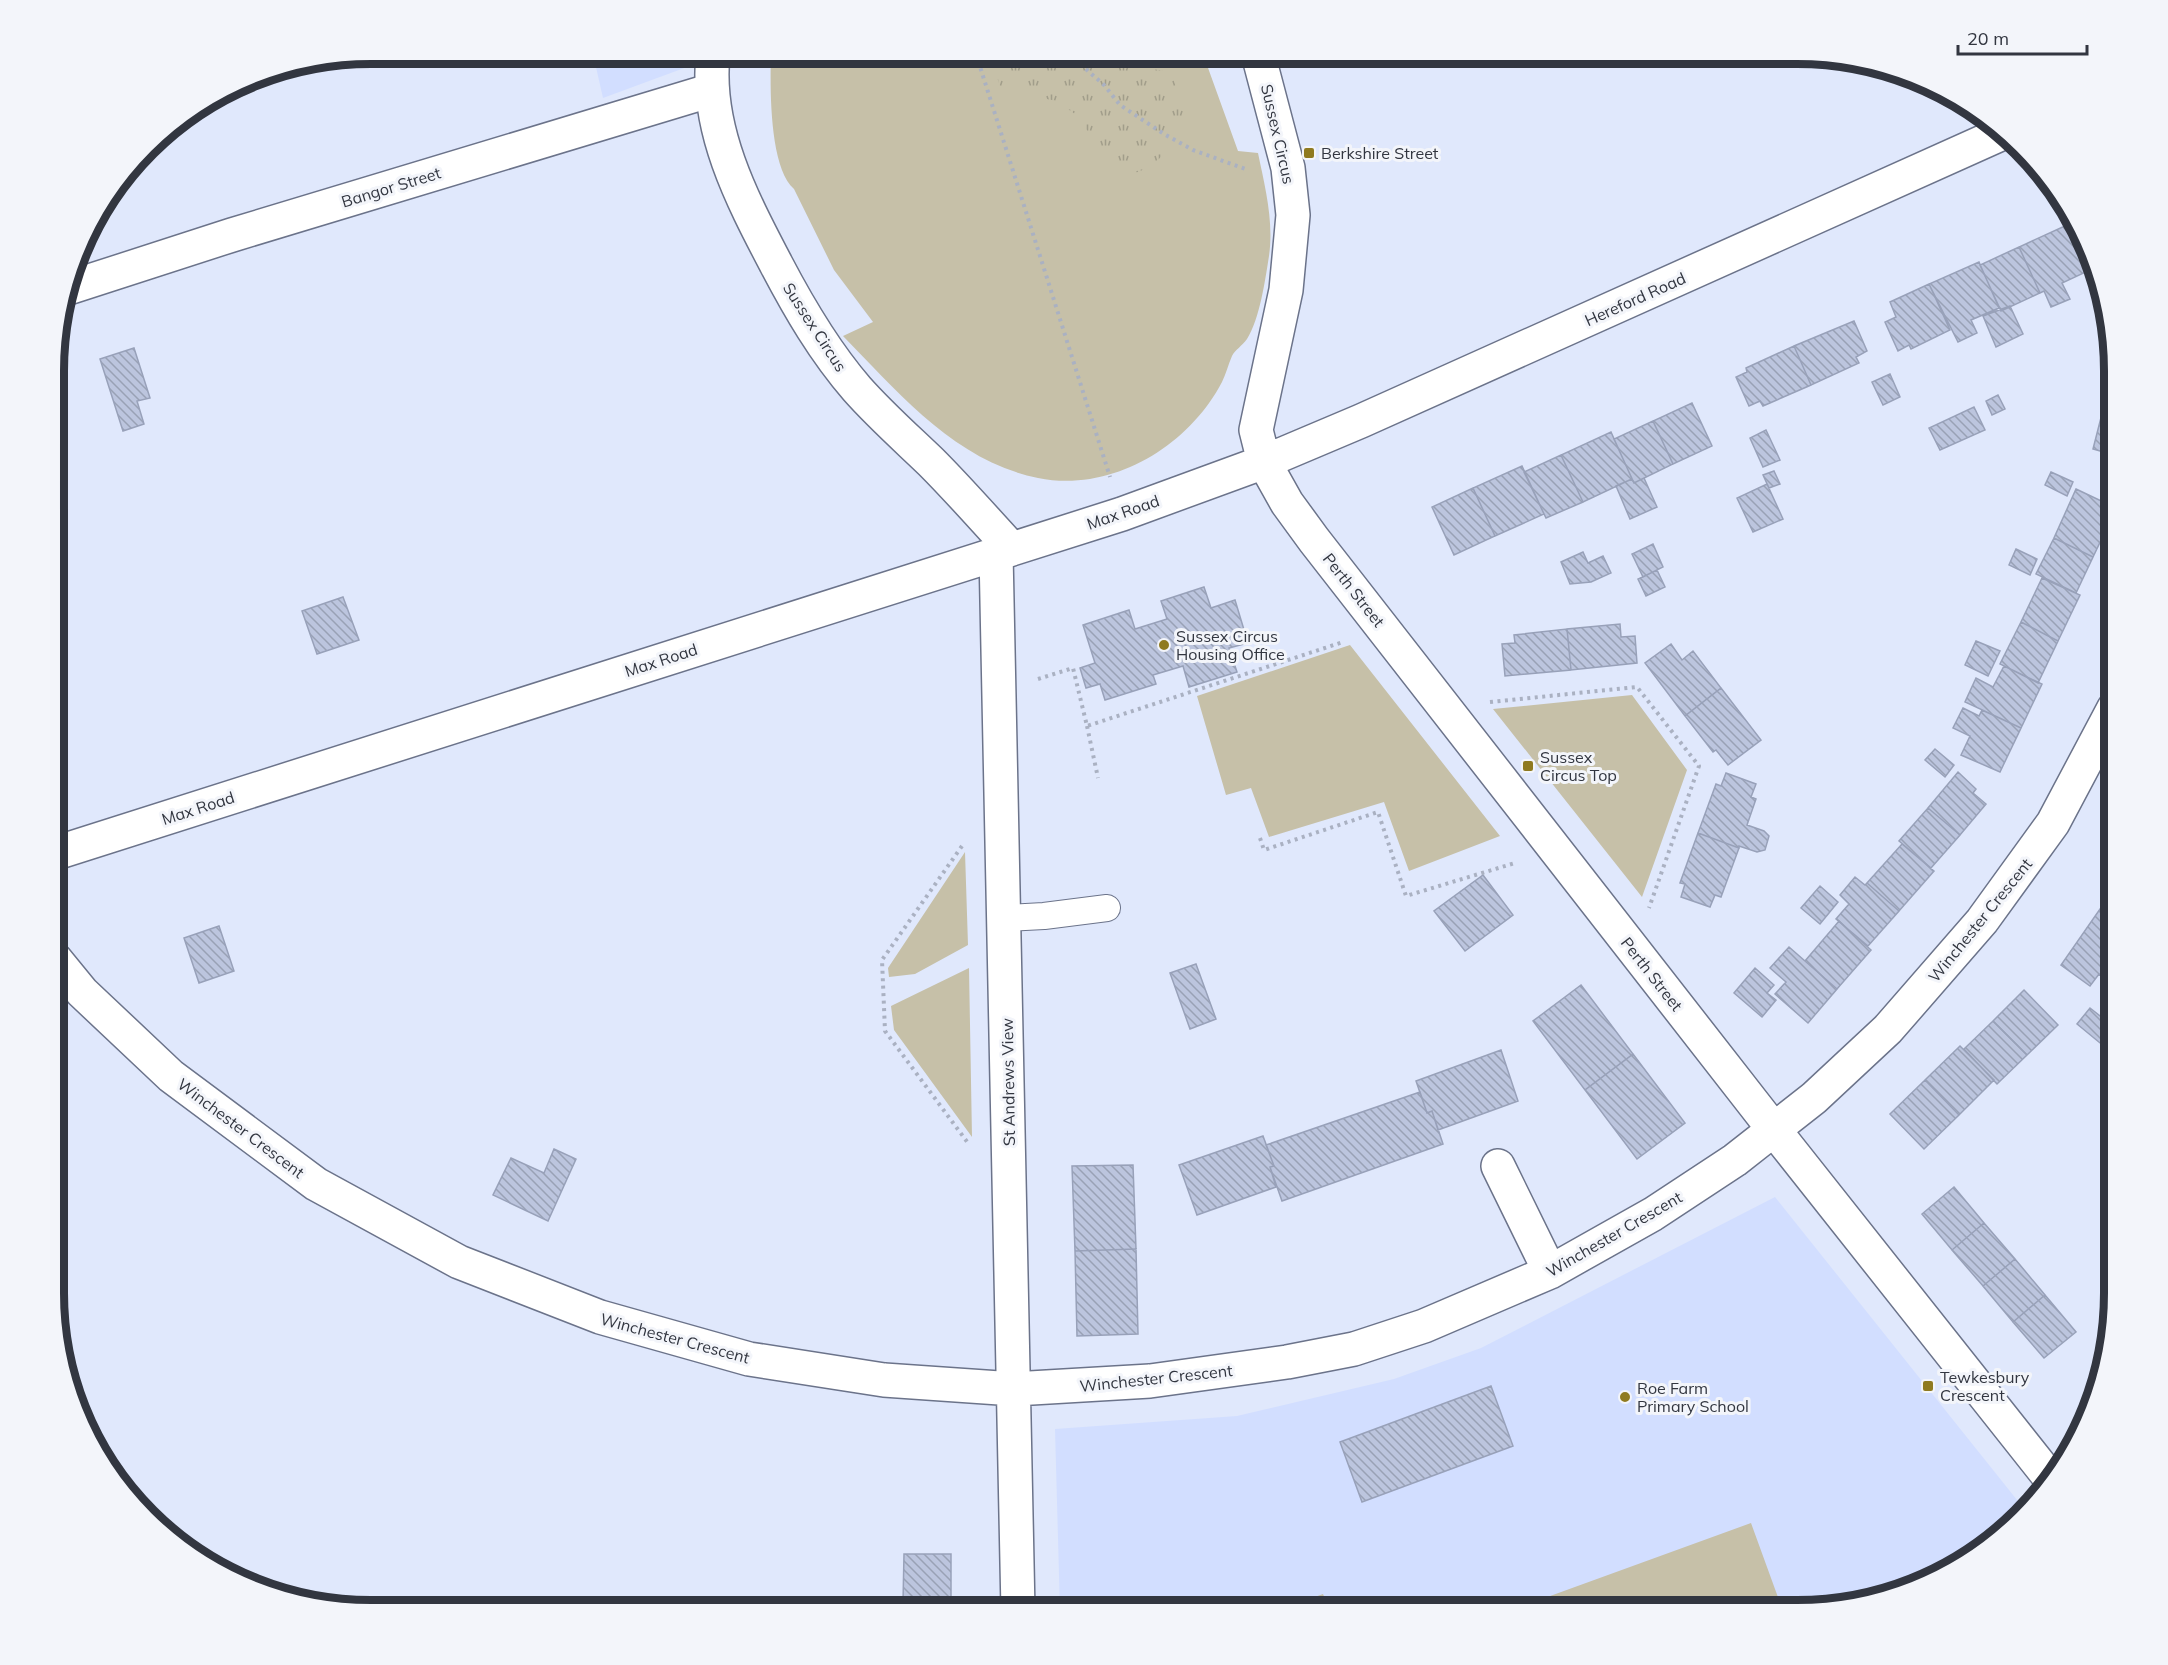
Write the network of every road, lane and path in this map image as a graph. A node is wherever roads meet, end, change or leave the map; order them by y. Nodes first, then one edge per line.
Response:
1 (713, 64) edge
2 (979, 64) edge
3 (1080, 64) edge
4 (1261, 64) edge
5 (712, 90) junction
6 (1994, 137) edge
7 (1288, 168) junction
8 (77, 285) edge
9 (1264, 462) junction
10 (1122, 514) junction
11 (1004, 551) junction
12 (1384, 629) junction
13 (999, 691) junction
14 (1445, 707) junction
15 (1087, 726) junction
16 (2104, 727) edge
17 (1098, 778) dead end
18 (1002, 789) junction
19 (1260, 838) dead end
20 (64, 850) edge
21 (1556, 850) junction
22 (1107, 908) dead end
23 (1005, 918) junction
24 (1634, 951) junction
25 (64, 969) edge
26 (1774, 1131) junction
27 (1498, 1166) dead end
28 (1010, 1187) junction
29 (1550, 1272) junction
30 (1014, 1389) junction
31 (2046, 1472) edge
32 (1018, 1600) edge

1 - 5 street, Sussex Circus
2 - 10 path
3 - 7 path
4 - 7 street, Sussex Circus
5 - 8 street, Bangor Street
5 - 11 street, Sussex Circus
6 - 9 street, Hereford Road
7 - 9 street, Sussex Circus
9 - 10 street, Max Road
9 - 12 street, Perth Street
10 - 11 street, Max Road
11 - 13 street, St Andrews View
11 - 20 street, Max Road
12 - 14 street, Perth Street
12 - 15 path
13 - 15 path
13 - 18 street, St Andrews View
14 - 21 street, Perth Street
14 - 24 path
15 - 17 path
16 - 26 street, Winchester Crescent
18 - 23 street, St Andrews View
18 - 28 path
19 - 21 path
21 - 24 street, Perth Street
22 - 23 lane
23 - 28 street, St Andrews View
24 - 26 street, Perth Street
25 - 30 street, Winchester Crescent
26 - 29 street, Winchester Crescent
26 - 31 street, Perth Street
27 - 29 street
28 - 30 street, St Andrews View
29 - 30 street, Winchester Crescent
30 - 32 street, St Andrews View

